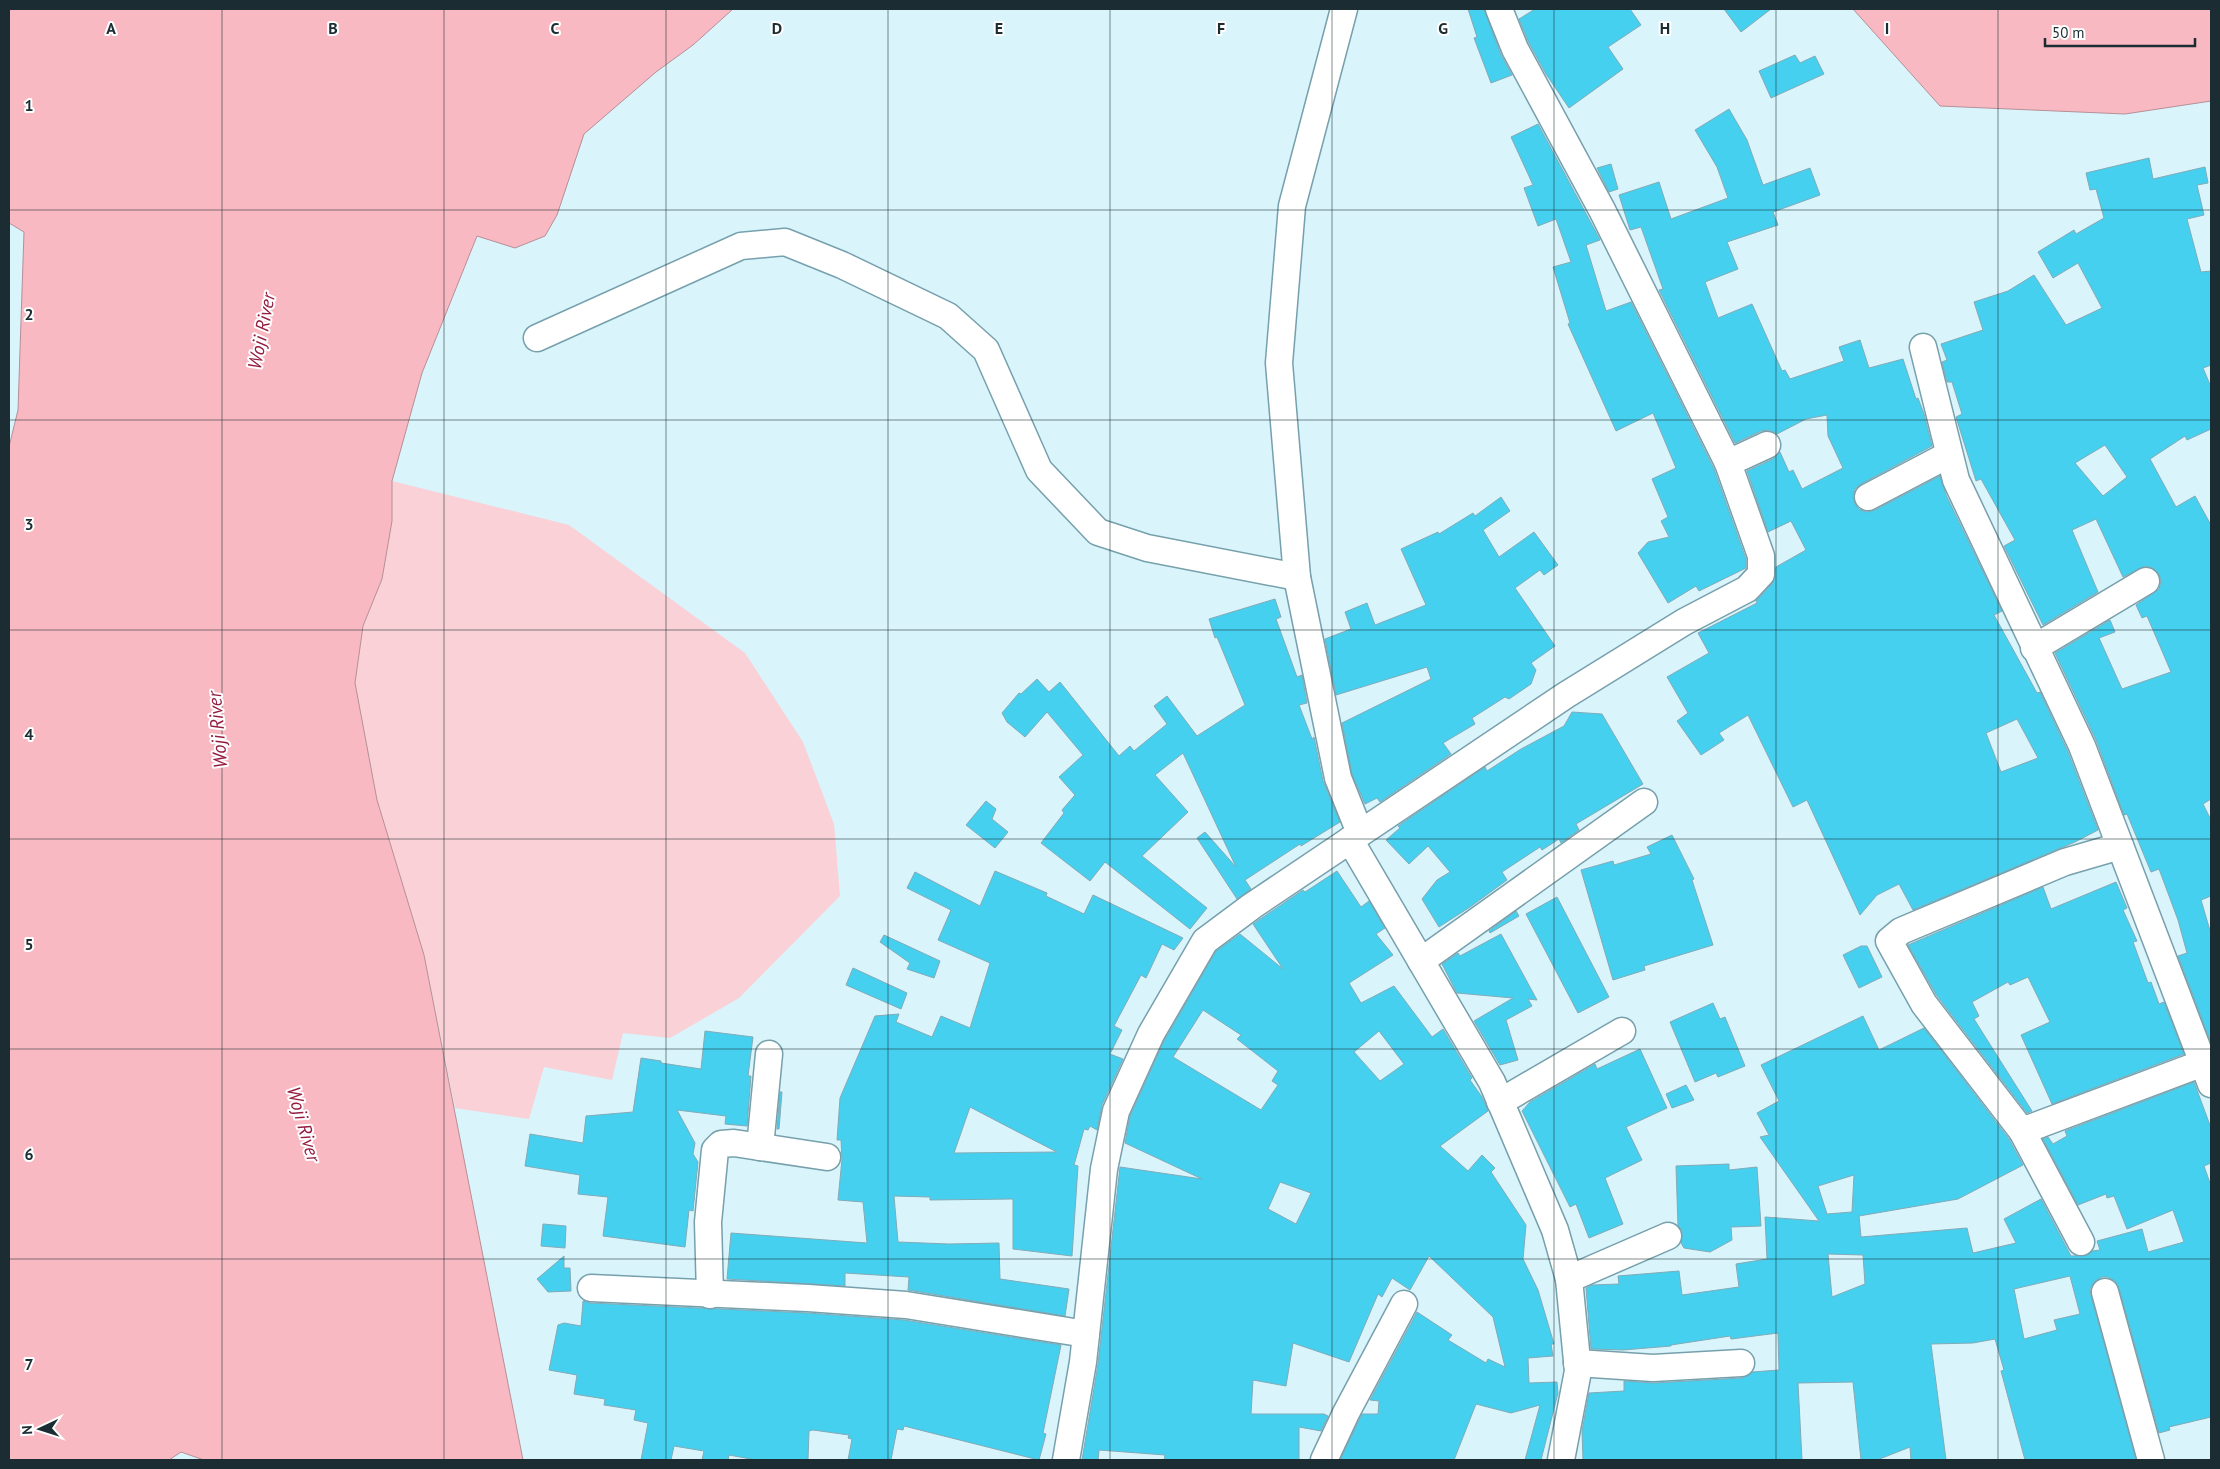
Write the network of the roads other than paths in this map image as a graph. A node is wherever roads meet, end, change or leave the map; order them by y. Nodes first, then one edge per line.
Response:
1 (1344, 9) edge
2 (1499, 9) edge
3 (537, 338) dead end
4 (1924, 347) dead end
5 (1767, 445) dead end
6 (1948, 456) junction
7 (1728, 464) junction
8 (1868, 497) dead end
9 (1297, 576) junction
10 (2146, 581) dead end
11 (2034, 648) junction
12 (1644, 802) dead end
13 (1355, 836) junction
14 (2120, 846) junction
15 (1421, 961) junction
16 (1622, 1031) dead end
17 (769, 1054) dead end
18 (2207, 1073) edge
19 (1500, 1102) junction
20 (2022, 1131) junction
21 (760, 1147) junction
22 (827, 1157) dead end
23 (1668, 1236) dead end
24 (2081, 1242) dead end
25 (1569, 1279) junction
26 (591, 1288) dead end
27 (2105, 1292) dead end
28 (710, 1295) junction
29 (1404, 1304) dead end
30 (1086, 1334) junction
31 (1577, 1363) junction
32 (1741, 1363) dead end
33 (1066, 1460) edge
34 (1324, 1460) edge
35 (1560, 1460) edge
36 (2151, 1460) edge

1 - 9 street
2 - 7 street
3 - 9 street
4 - 6 street
5 - 7 street
6 - 8 street
6 - 11 street
7 - 13 street
9 - 13 street
10 - 11 street
11 - 14 street
12 - 15 street
13 - 15 street
13 - 30 street
14 - 18 street
14 - 20 street
15 - 19 street
16 - 19 street
17 - 21 street
18 - 20 street
19 - 25 street
20 - 24 street
21 - 22 street
21 - 28 street
23 - 25 street
25 - 31 street
26 - 28 street
27 - 36 street
28 - 30 street
29 - 34 street
30 - 33 street
31 - 32 street
31 - 35 street

